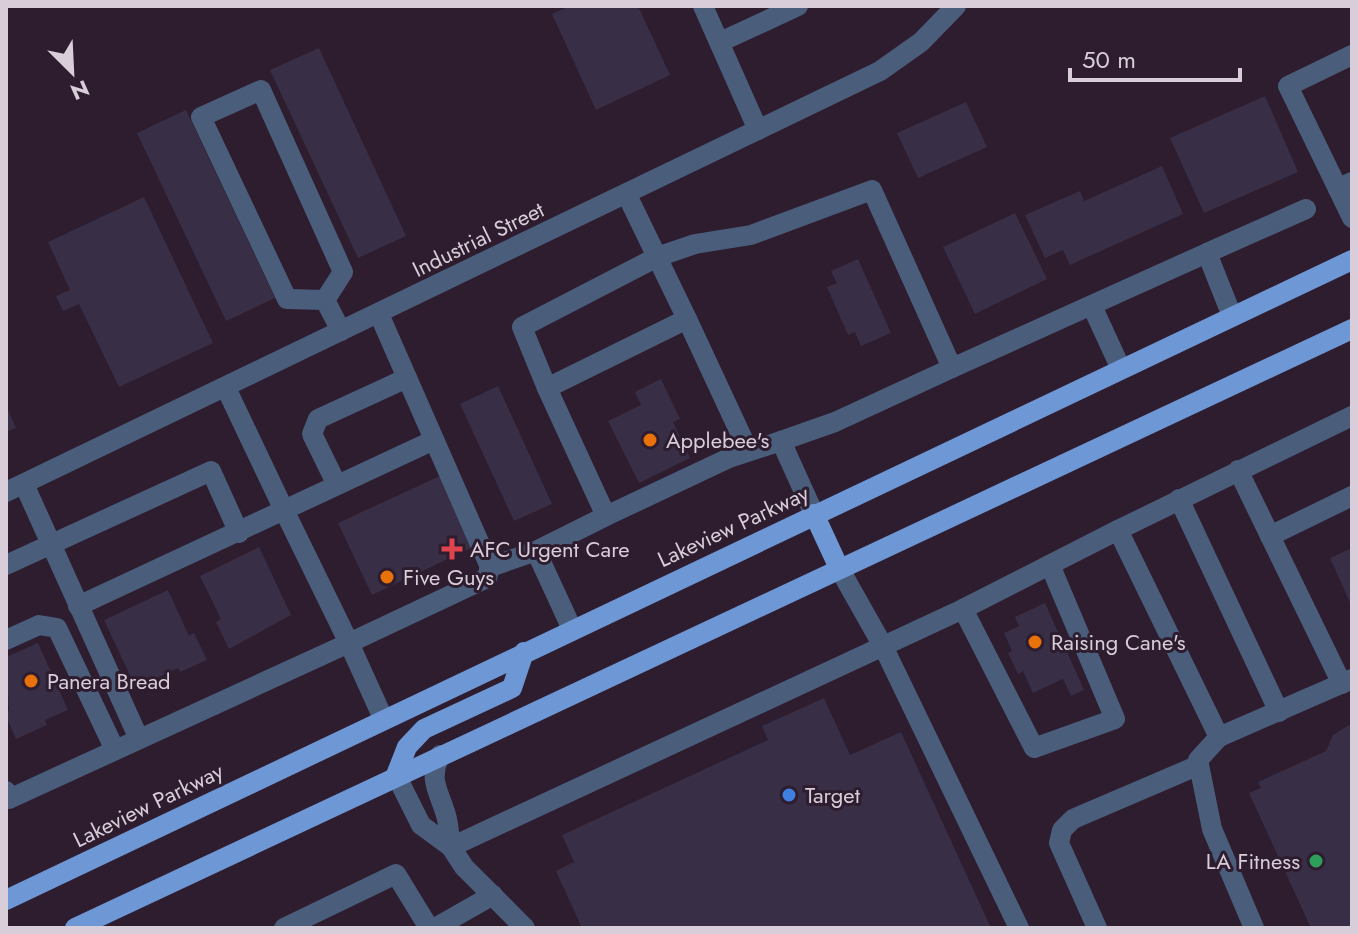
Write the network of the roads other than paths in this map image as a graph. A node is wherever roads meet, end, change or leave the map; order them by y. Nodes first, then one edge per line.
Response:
1 (703, 6) edge
2 (798, 6) edge
3 (956, 6) edge
4 (720, 42) junction
5 (1352, 55) edge
6 (758, 130) junction
7 (1345, 185) edge
8 (627, 195) junction
9 (1306, 209) dead end
10 (1352, 218) edge
11 (1207, 253) junction
12 (657, 257) junction
13 (1352, 260) edge
14 (325, 300) junction
15 (1092, 306) junction
16 (379, 314) junction
17 (1232, 316) junction
18 (687, 319) junction
19 (1352, 329) edge
20 (341, 331) junction
21 (952, 368) junction
22 (1121, 369) junction
23 (407, 378) junction
24 (226, 388) junction
25 (547, 388) junction
26 (1352, 416) edge
27 (434, 440) junction
28 (781, 441) junction
29 (748, 450) junction
30 (1238, 470) junction
31 (337, 485) junction
32 (15, 488) edge
33 (1352, 496) edge
34 (1179, 499) junction
35 (284, 510) junction
36 (814, 514) junction
37 (606, 516) junction
38 (1118, 530) junction
39 (239, 533) junction
40 (1270, 536) junction
41 (51, 544) junction
42 (536, 551) junction
43 (6, 565) edge
44 (1050, 565) junction
45 (490, 567) junction
46 (839, 568) junction
47 (78, 606) junction
48 (963, 609) junction
49 (572, 629) junction
50 (6, 640) edge
51 (349, 643) junction
52 (883, 646) junction
53 (524, 652) junction
54 (1347, 681) edge
55 (1279, 712) junction
56 (383, 718) junction
57 (1219, 737) junction
58 (139, 739) junction
59 (115, 750) junction
60 (440, 755) junction
61 (1199, 765) junction
62 (396, 775) junction
63 (6, 791) edge
64 (451, 847) junction
65 (493, 895) junction
66 (6, 900) edge
67 (75, 928) edge
68 (284, 928) edge
69 (429, 928) edge
70 (435, 928) edge
71 (525, 928) edge
72 (1019, 928) edge
73 (1097, 928) edge
74 (1254, 928) edge

1 - 4 street
2 - 4 street
3 - 6 street, Industrial Street
4 - 6 street
5 - 7 street
6 - 8 street, Industrial Street
7 - 10 street
8 - 12 street
8 - 16 street, Industrial Street
9 - 11 street
11 - 15 street
11 - 17 street
12 - 18 street
12 - 21 street
12 - 25 street
13 - 17 main road, Lakeview Parkway
14 - 14 street
14 - 20 street
15 - 21 street
15 - 22 street
16 - 20 street, Industrial Street
16 - 23 street
17 - 22 main road, Lakeview Parkway
18 - 25 street
18 - 29 street
19 - 46 main road
20 - 24 street, Industrial Street
21 - 28 street
22 - 36 main road, Lakeview Parkway
23 - 27 street
23 - 31 street
24 - 32 street, Industrial Street
24 - 35 street
25 - 37 street
26 - 30 street
27 - 31 street
27 - 45 street
28 - 29 street
28 - 36 street
29 - 37 street
30 - 34 street
30 - 40 street
31 - 35 street
32 - 41 street
33 - 40 street
34 - 38 street
34 - 55 street
35 - 39 street
35 - 51 street
36 - 46 main road
36 - 49 main road, Lakeview Parkway
37 - 42 street
38 - 44 street
38 - 57 street
39 - 41 street
39 - 47 street
40 - 54 street
41 - 43 street
41 - 47 street
42 - 45 street
42 - 49 street
44 - 48 street
44 - 48 street
45 - 51 street
46 - 52 street
46 - 60 main road
47 - 58 street
48 - 52 street
49 - 53 main road, Lakeview Parkway
50 - 59 street
51 - 56 street
51 - 58 street
52 - 64 street
52 - 72 street
53 - 56 main road, Lakeview Parkway
53 - 62 main road
54 - 55 street
55 - 57 street
56 - 66 main road, Lakeview Parkway
57 - 61 street
58 - 59 street
59 - 63 street
60 - 62 main road
60 - 64 street
61 - 73 street
61 - 74 street
62 - 64 street
62 - 67 main road
64 - 65 street
65 - 70 street
65 - 71 street
68 - 69 street

